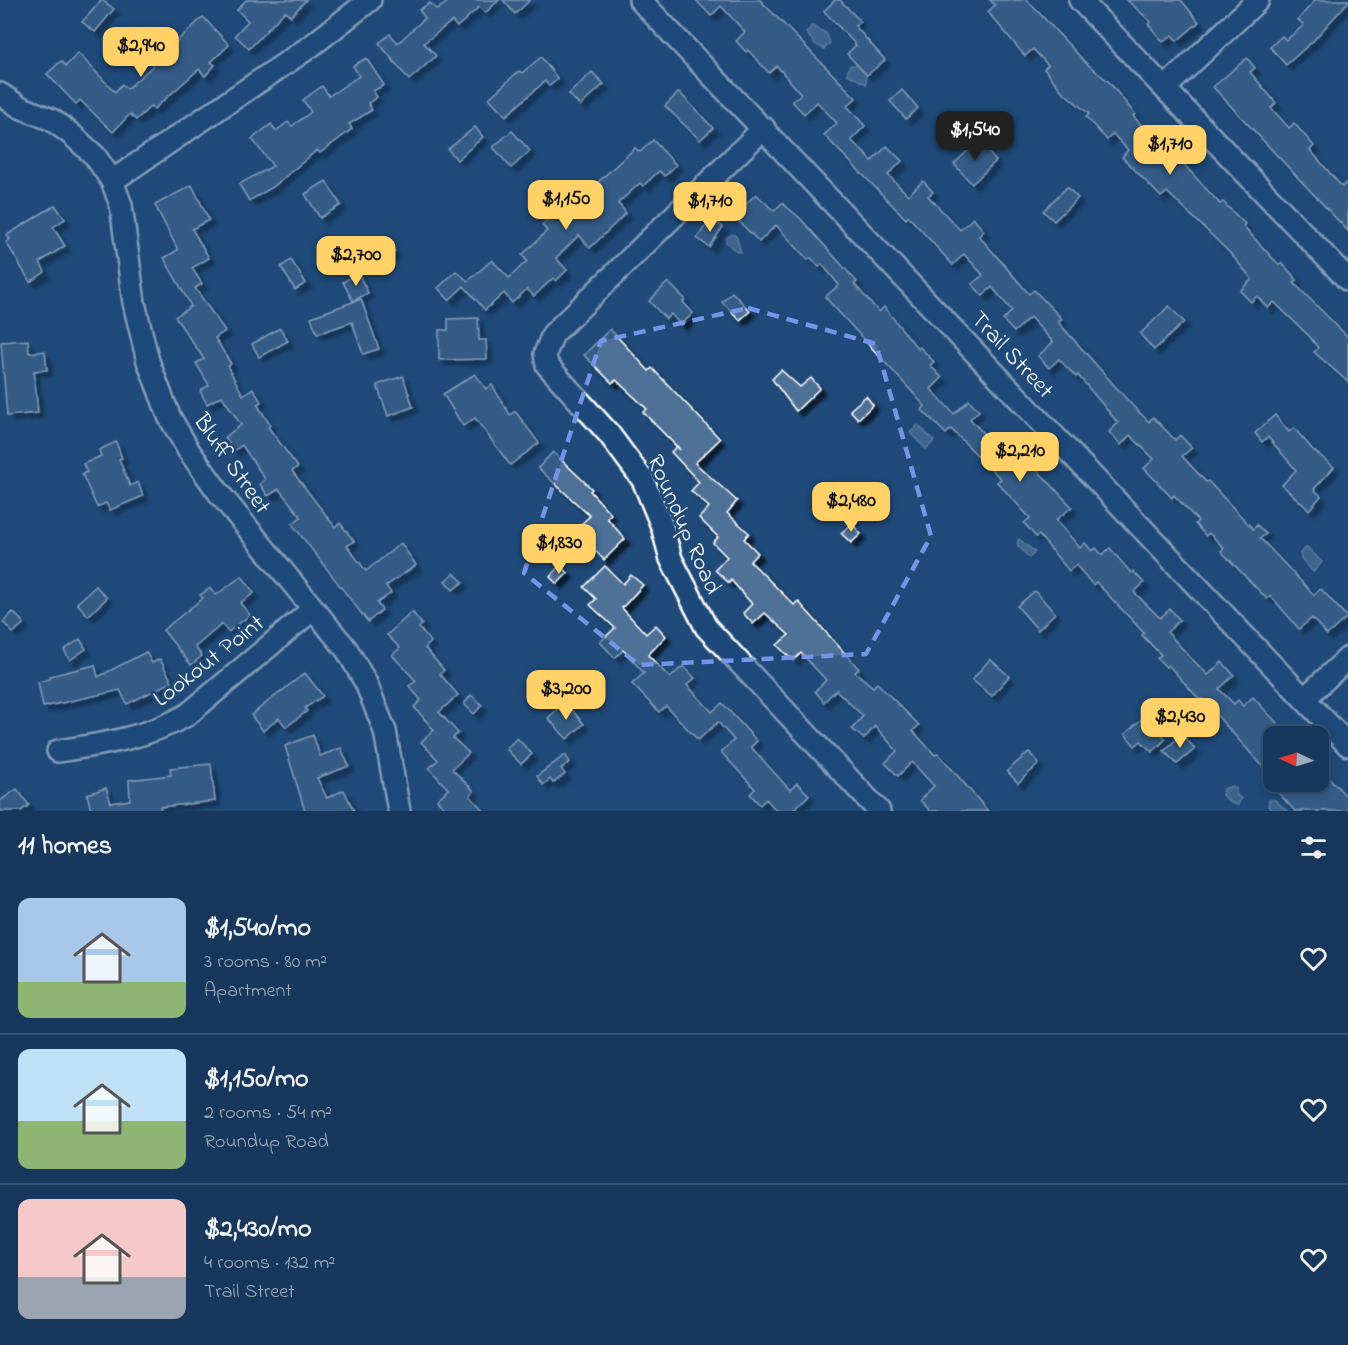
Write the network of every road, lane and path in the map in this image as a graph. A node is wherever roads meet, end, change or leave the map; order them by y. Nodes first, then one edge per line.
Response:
1 (370, 0) edge
2 (640, 0) edge
3 (1080, 0) edge
4 (1258, 0) edge
5 (1165, 88) junction
6 (0, 94) edge
7 (764, 128) junction
8 (112, 181) junction
9 (1348, 280) edge
10 (312, 610) junction
11 (1348, 658) edge
12 (1304, 699) junction
13 (1348, 745) edge
14 (58, 751) dead end
15 (399, 811) edge
16 (879, 811) edge

1 - 8 street
2 - 7 street, Trail Street
3 - 5 street
4 - 5 street
5 - 9 street
6 - 8 street, Bluff Street
7 - 12 street, Trail Street
7 - 16 street, Roundup Road
8 - 10 street, Bluff Street
10 - 14 street, Lookout Point
10 - 15 street, Bluff Street
11 - 12 street
12 - 13 street, Trail Street

